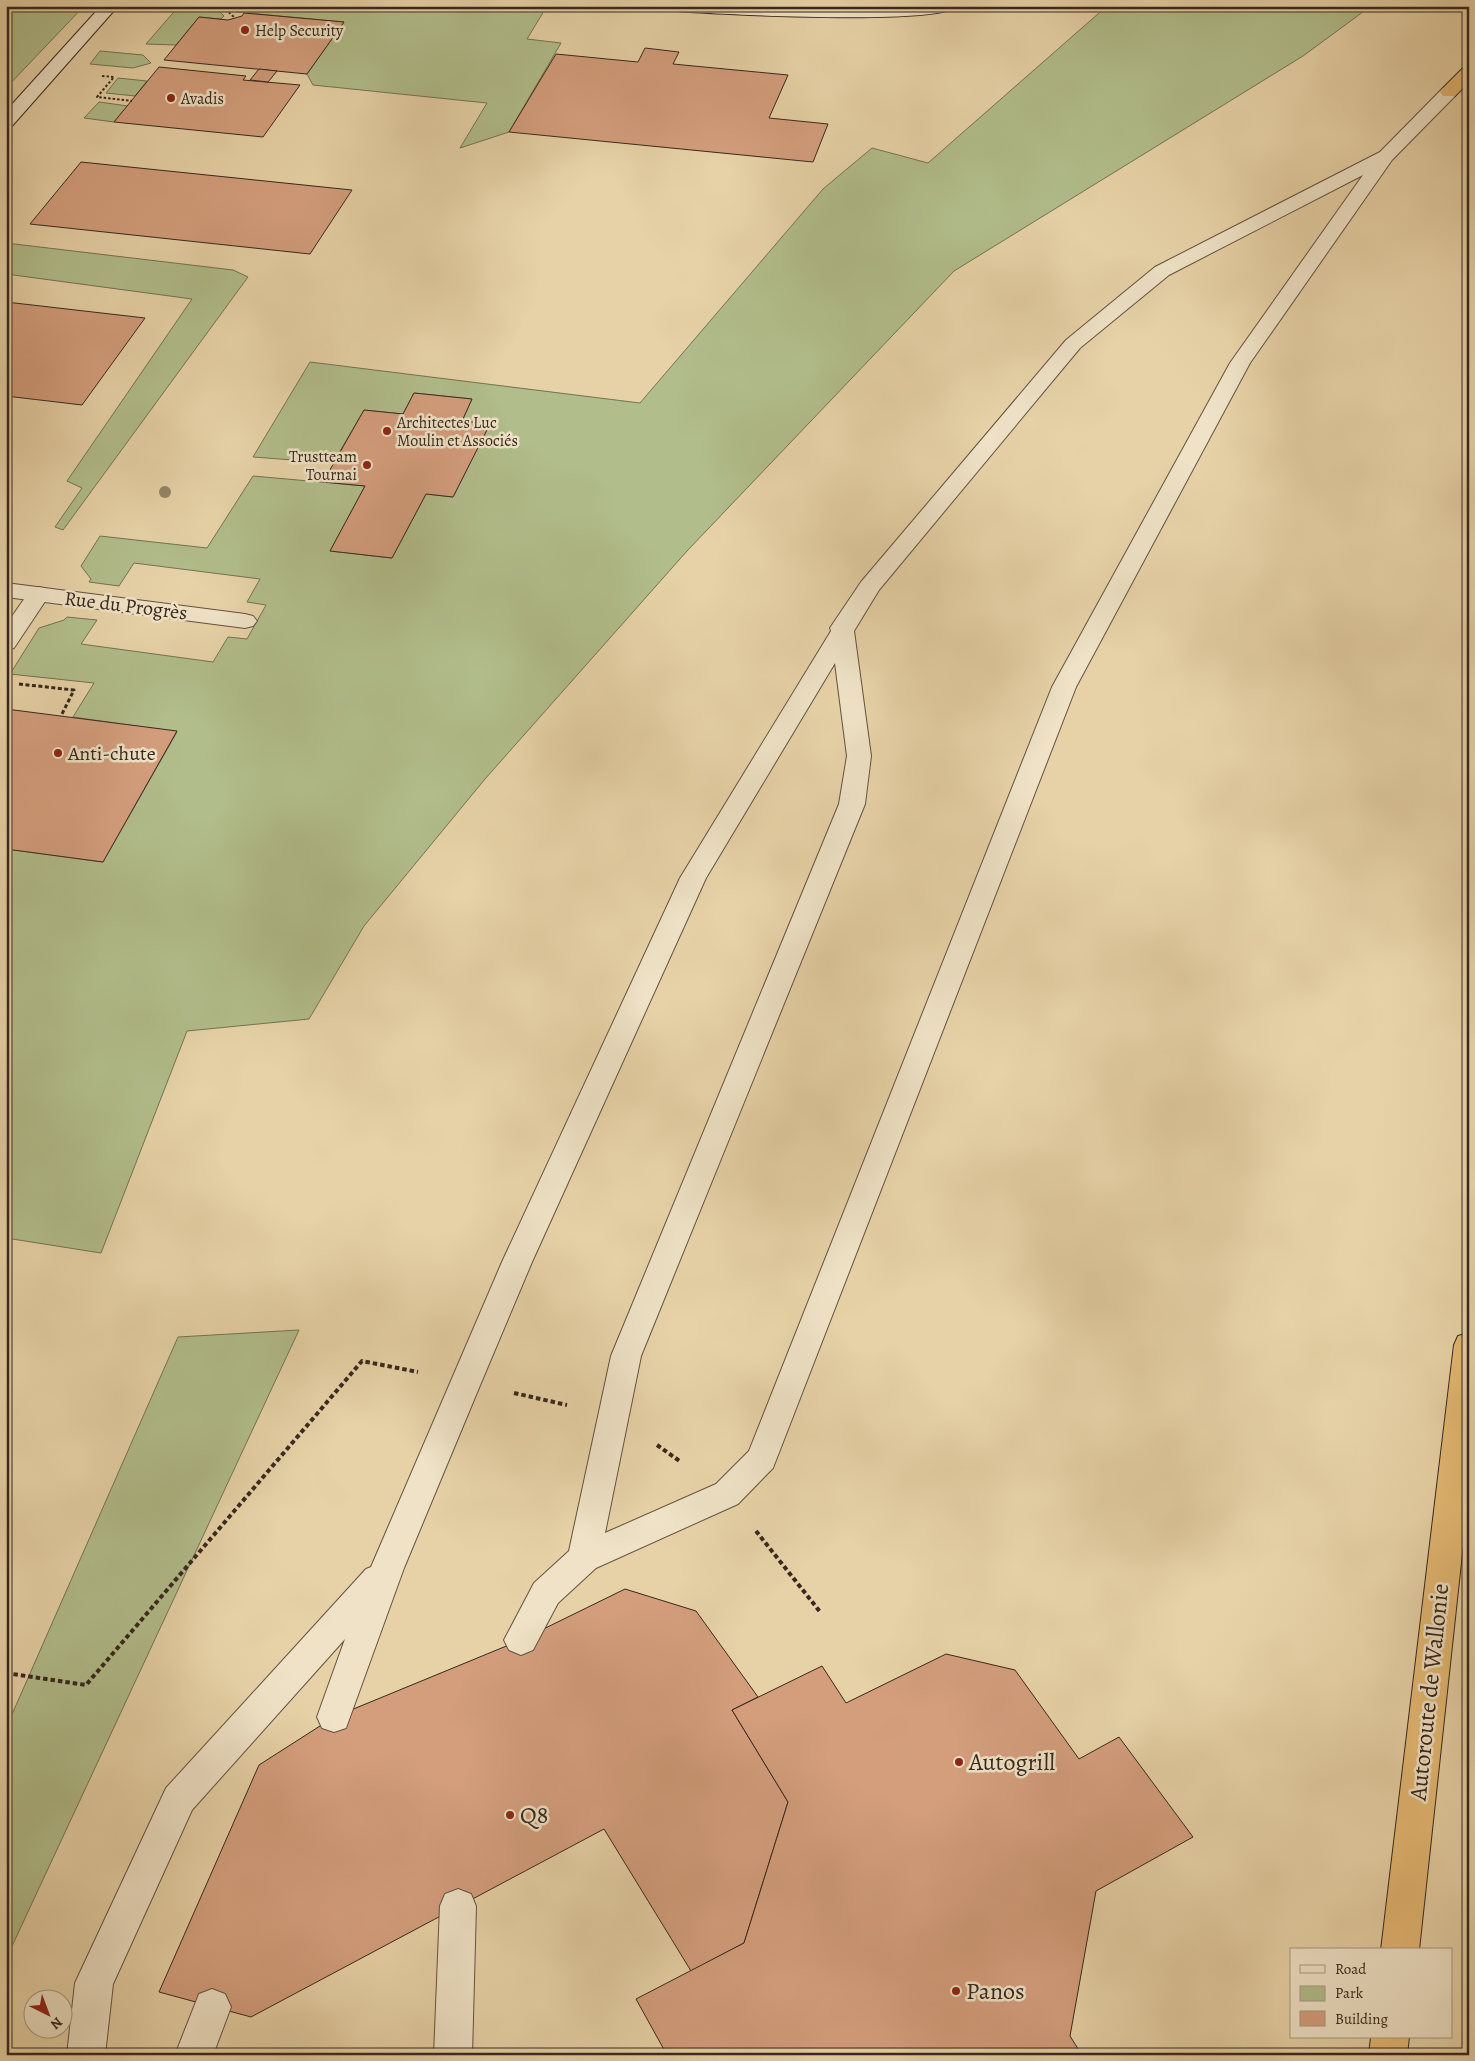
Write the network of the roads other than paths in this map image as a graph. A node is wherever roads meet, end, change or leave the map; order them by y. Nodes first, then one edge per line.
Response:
1 (110, 6) edge
2 (678, 6) edge
3 (948, 6) edge
4 (1469, 72) edge
5 (1449, 92) joint
6 (6, 122) edge
7 (1386, 156) junction
8 (6, 590) edge
9 (39, 594) junction
10 (245, 621) dead end
11 (842, 628) junction
12 (6, 643) edge
13 (1469, 1345) edge
14 (584, 1558) junction
15 (387, 1568) junction
16 (521, 1640) dead end
17 (334, 1717) dead end
18 (458, 1906) dead end
19 (1400, 1948) edge
20 (212, 2007) dead end
21 (1390, 2038) edge
22 (86, 2055) edge
23 (194, 2055) edge
24 (453, 2055) edge
25 (1388, 2055) edge

1 - 6 street
2 - 3 street
4 - 5 highway
5 - 7 street
7 - 11 street
7 - 14 street
8 - 9 street, Rue du Progrès
9 - 10 street, Rue du Progrès
9 - 12 street
11 - 14 street
11 - 15 street
13 - 19 highway, Autoroute de Wallonie
14 - 16 street
15 - 17 street
15 - 22 street
18 - 24 street
20 - 23 street
21 - 25 highway

